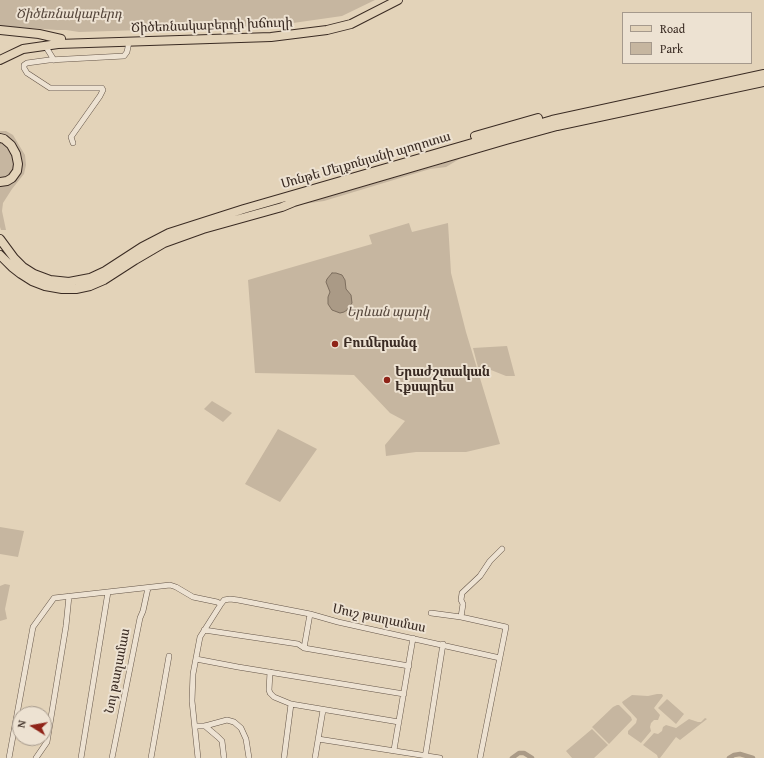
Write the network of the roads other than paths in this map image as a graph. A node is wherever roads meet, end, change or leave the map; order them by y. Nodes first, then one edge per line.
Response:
1 (388, 0) edge
2 (398, 0) edge
3 (0, 30) edge
4 (61, 39) junction
5 (129, 42) junction
6 (46, 47) dead end
7 (0, 54) edge
8 (0, 60) edge
9 (54, 60) junction
10 (764, 69) edge
11 (764, 74) edge
12 (764, 82) edge
13 (0, 138) edge
14 (73, 143) dead end
15 (0, 182) edge
16 (293, 198) junction
17 (244, 209) junction
18 (202, 226) junction
19 (0, 239) edge
20 (0, 255) edge
21 (502, 549) dead end
22 (148, 588) junction
23 (108, 592) junction
24 (69, 596) junction
25 (220, 604) junction
26 (431, 613) dead end
27 (310, 614) junction
28 (461, 617) junction
29 (204, 630) junction
30 (413, 638) junction
31 (443, 644) junction
32 (304, 648) junction
33 (169, 656) dead end
34 (500, 658) junction
35 (196, 659) junction
36 (409, 666) junction
37 (270, 672) junction
38 (404, 694) junction
39 (291, 704) junction
40 (323, 710) junction
41 (399, 722) junction
42 (195, 726) junction
43 (205, 726) junction
44 (318, 739) junction
45 (394, 750) junction
46 (425, 757) edge
47 (9, 758) edge
48 (36, 758) edge
49 (81, 758) edge
50 (112, 758) edge
51 (151, 758) edge
52 (198, 758) edge
53 (224, 758) edge
54 (249, 758) edge
55 (284, 758) edge
56 (315, 758) edge
57 (440, 758) edge
58 (480, 758) edge

1 - 4 main road, Ծիծեռնակաբերդի խճուղի
2 - 5 main road, Ծիծեռնակաբերդի խճուղի
3 - 4 main road
4 - 7 main road, Ծիծեռնակաբերդի խճուղի
5 - 8 main road, Ծիծեռնակաբերդի խճուղի
5 - 9 street
6 - 9 street
9 - 14 street
10 - 17 main road
11 - 16 main road, Մոնթե Մելքոնյանի պողոտա
12 - 16 main road, Մոնթե Մելքոնյանի պողոտա
13 - 15 main road
16 - 17 main road, Մոնթե Մելքոնյանի պողոտա
16 - 18 main road, Մոնթե Մելքոնյանի պողոտա
17 - 18 main road, Մոնթե Մելքոնյանի պողոտա
18 - 19 main road, Մոնթե Մելքոնյանի պողոտա
18 - 20 main road, Մոնթե Մելքոնյանի պողոտա
21 - 28 street
22 - 23 street
22 - 25 street
22 - 50 street, Նոյ թաղամաս
23 - 24 street
23 - 49 street, Նոյ թաղամաս
24 - 47 street
24 - 48 street
25 - 27 street, Մուշ թաղամաս
25 - 29 street
26 - 28 street, Մուշ թաղամաս
27 - 30 street, Մուշ թաղամաս
27 - 32 street
28 - 34 street, Մուշ թաղամաս
29 - 32 street
29 - 35 street
30 - 31 street, Մուշ թաղամաս
30 - 36 street
31 - 34 street, Մուշ թաղամաս
31 - 46 street
32 - 36 street
33 - 51 street
34 - 58 street, Մուշ թաղամաս
35 - 37 street
35 - 42 street
36 - 38 street
37 - 38 street
37 - 39 street
38 - 41 street
39 - 40 street
39 - 55 street
40 - 41 street
40 - 44 street
41 - 45 street
42 - 43 street
42 - 52 street
43 - 53 street
43 - 54 street
44 - 45 street
44 - 56 street
45 - 46 street
46 - 57 street

